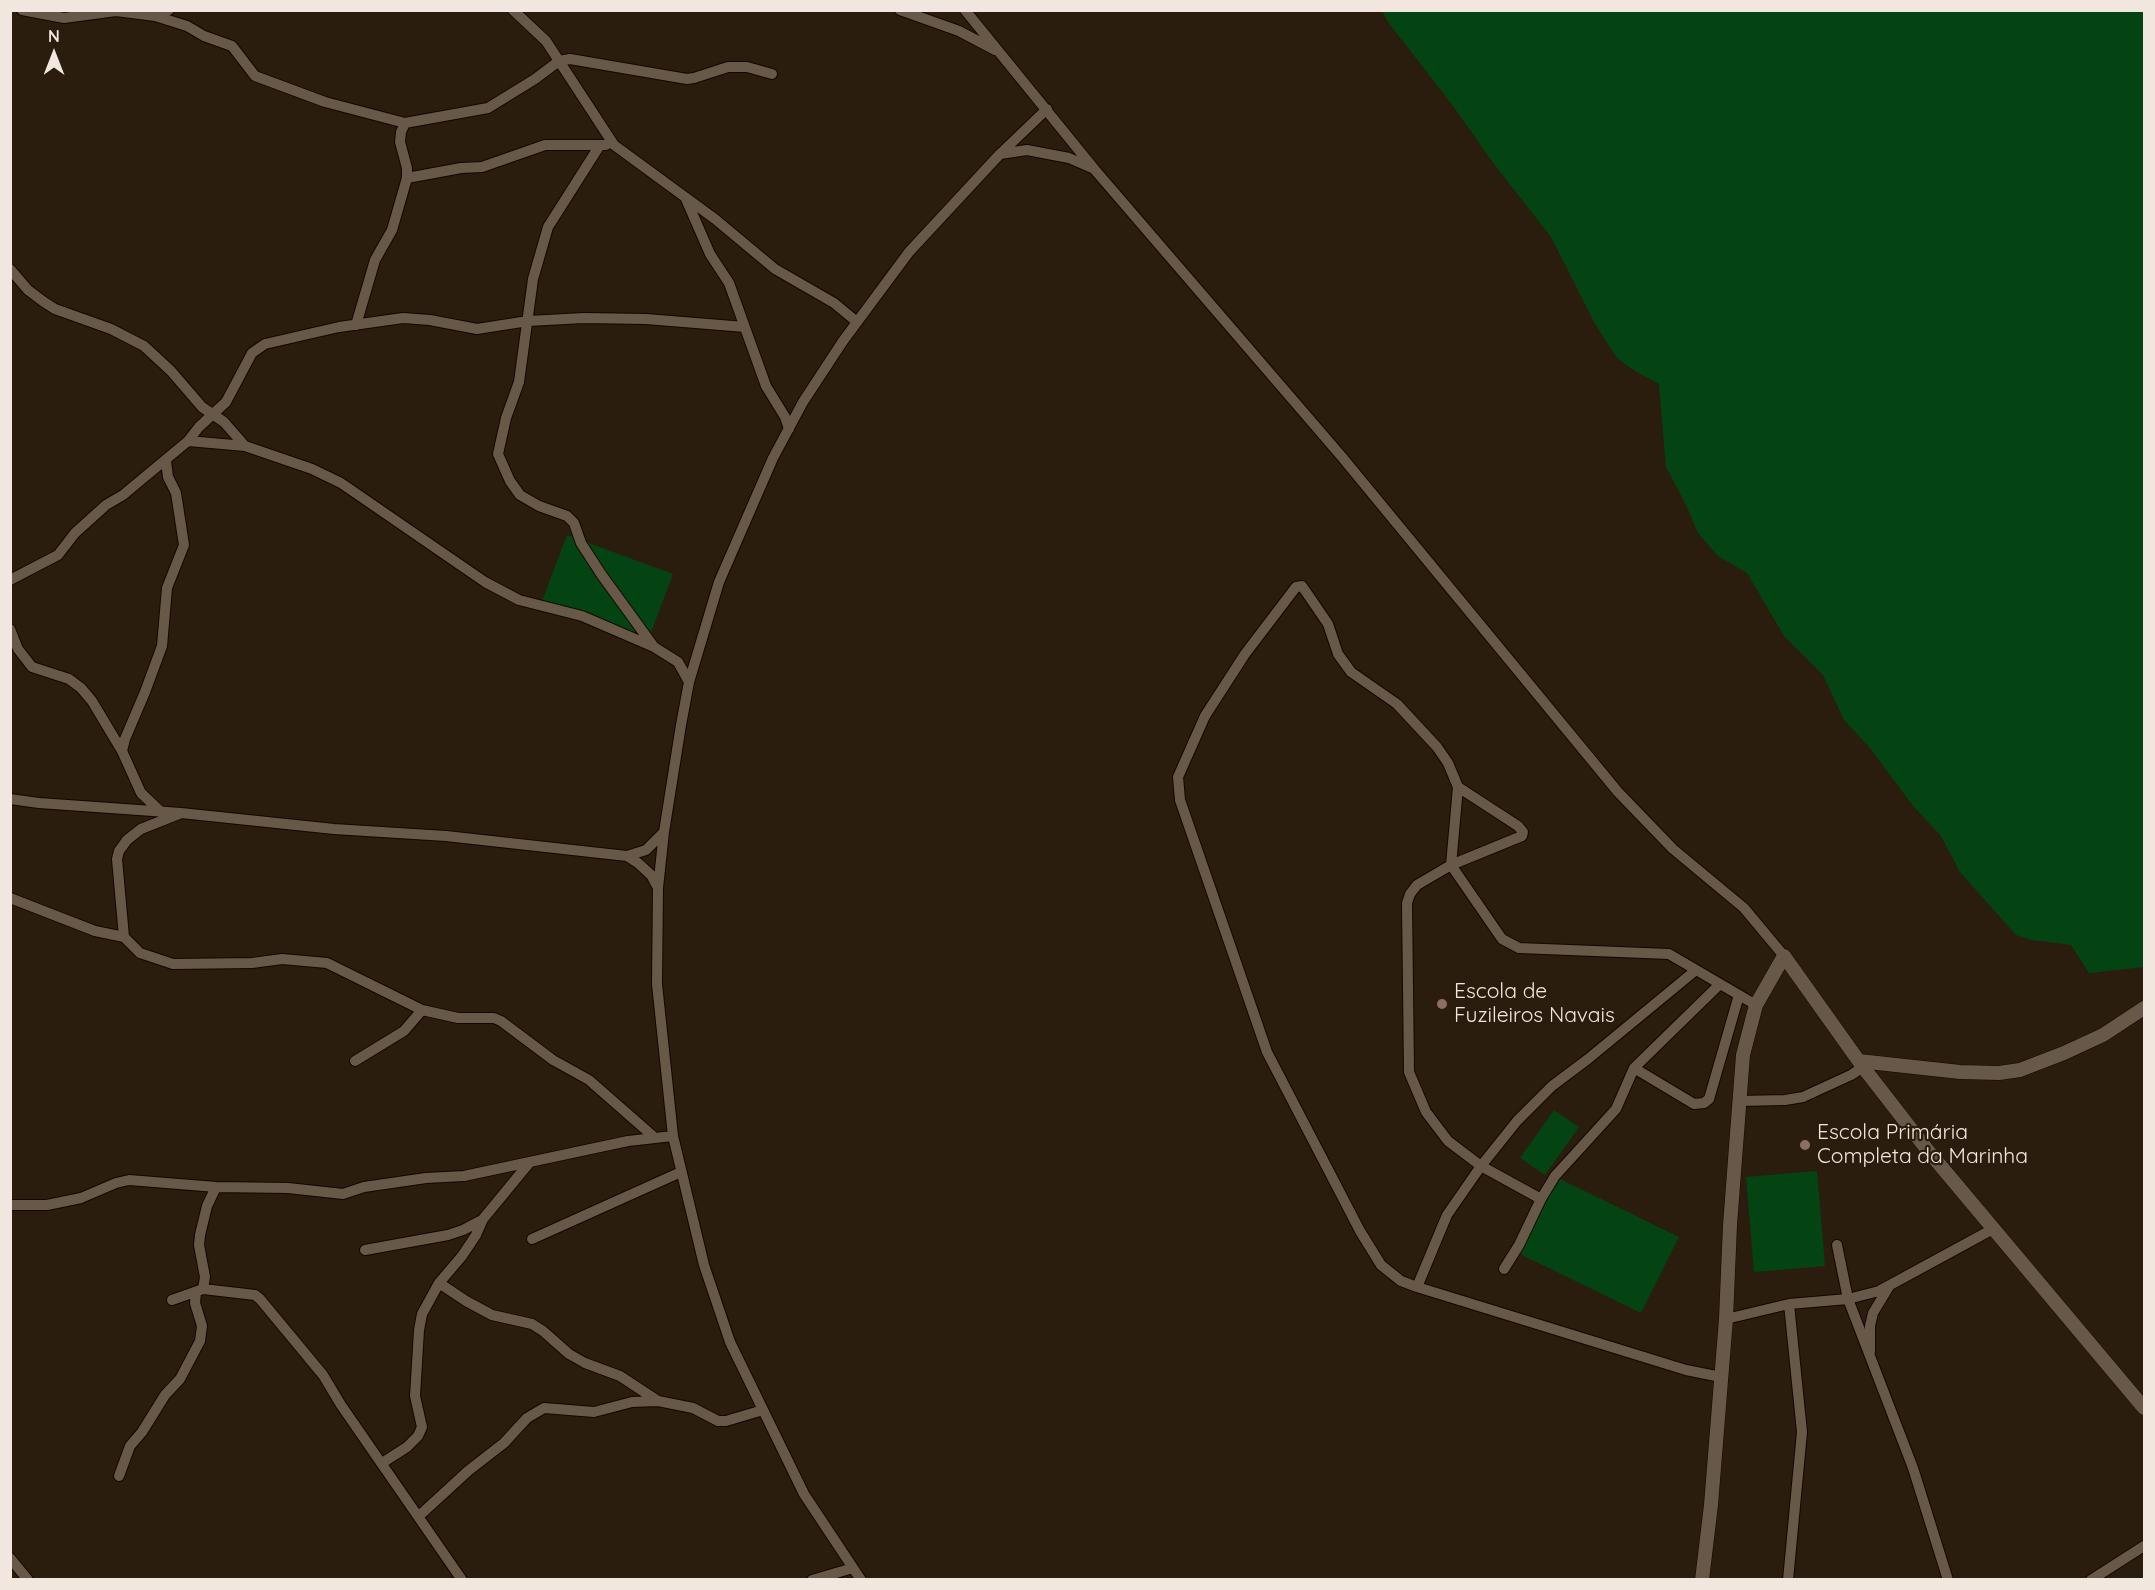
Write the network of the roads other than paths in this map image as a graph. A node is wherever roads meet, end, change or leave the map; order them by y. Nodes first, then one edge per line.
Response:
1 (22, 10) edge
2 (169, 10) edge
3 (513, 10) edge
4 (900, 10) edge
5 (965, 10) edge
6 (523, 14) edge
7 (155, 16) junction
8 (1001, 53) junction
9 (559, 61) junction
10 (772, 74) dead end
11 (1047, 109) junction
12 (405, 123) junction
13 (600, 145) junction
14 (614, 145) junction
15 (1000, 154) junction
16 (1095, 170) junction
17 (407, 178) junction
18 (686, 198) junction
19 (10, 269) edge
20 (528, 321) junction
21 (857, 322) junction
22 (356, 325) junction
23 (745, 327) junction
24 (212, 414) junction
25 (789, 429) junction
26 (188, 441) junction
27 (245, 446) junction
28 (166, 461) junction
29 (10, 580) edge
30 (10, 629) edge
31 (654, 647) junction
32 (698, 651) junction
33 (672, 657) junction
34 (689, 682) junction
35 (122, 751) junction
36 (1458, 787) junction
37 (10, 799) edge
38 (160, 811) junction
39 (181, 813) junction
40 (664, 832) junction
41 (627, 856) junction
42 (1451, 865) junction
43 (658, 888) junction
44 (10, 898) edge
45 (124, 938) junction
46 (1784, 956) junction
47 (1696, 970) junction
48 (1720, 984) junction
49 (1739, 994) junction
50 (1756, 1005) junction
51 (2145, 1008) edge
52 (422, 1010) junction
53 (355, 1061) dead end
54 (1861, 1064) junction
55 (1634, 1068) junction
56 (1740, 1101) junction
57 (673, 1136) junction
58 (654, 1137) junction
59 (530, 1161) junction
60 (1481, 1166) junction
61 (681, 1172) junction
62 (216, 1187) junction
63 (1541, 1198) junction
64 (10, 1205) edge
65 (483, 1219) junction
66 (1993, 1229) junction
67 (532, 1239) dead end
68 (1836, 1245) dead end
69 (365, 1250) dead end
70 (1504, 1269) dead end
71 (440, 1283) junction
72 (1890, 1285) junction
73 (1417, 1287) junction
74 (199, 1291) junction
75 (1848, 1299) junction
76 (172, 1300) dead end
77 (1789, 1304) junction
78 (1726, 1319) junction
79 (1869, 1356) junction
80 (1721, 1377) junction
81 (658, 1401) junction
82 (2145, 1408) edge
83 (763, 1410) junction
84 (382, 1463) junction
85 (119, 1476) dead end
86 (419, 1516) junction
87 (2145, 1546) edge
88 (10, 1558) edge
89 (853, 1568) junction
90 (28, 1580) edge
91 (462, 1580) edge
92 (813, 1580) edge
93 (861, 1580) edge
94 (1702, 1580) edge
95 (1788, 1580) edge
96 (1948, 1580) edge
97 (2091, 1580) edge

1 - 7 street
2 - 7 street
3 - 6 street
4 - 8 street
5 - 8 street
6 - 9 street
7 - 12 street
8 - 11 street
9 - 10 street
9 - 12 street
9 - 14 street
11 - 15 street
11 - 16 street
12 - 17 street
13 - 14 street
13 - 17 street
13 - 20 street
14 - 18 street
15 - 16 street
15 - 21 street
16 - 46 street
17 - 22 street
18 - 21 street
18 - 23 street
19 - 24 street
20 - 22 street
20 - 23 street
20 - 31 street
21 - 25 street
22 - 24 street
23 - 25 street
24 - 26 street
24 - 27 street
25 - 32 street
26 - 27 street
26 - 28 street
27 - 31 street
28 - 29 street
28 - 35 street
30 - 35 street
31 - 33 street
32 - 33 street
32 - 34 street
33 - 34 street
34 - 40 street
35 - 38 street
36 - 42 street
36 - 42 street
36 - 73 street
37 - 38 street
38 - 39 street
39 - 41 street
39 - 45 street
40 - 41 street
40 - 43 street
41 - 43 street
42 - 47 street
42 - 60 street
43 - 57 street
44 - 45 street
45 - 52 street
46 - 50 street
46 - 54 street
47 - 48 street
47 - 60 street
48 - 49 street
48 - 55 street
49 - 50 street
49 - 55 street
50 - 56 street
51 - 54 street
52 - 53 street
52 - 58 street
54 - 56 street
54 - 66 street
55 - 63 street
56 - 78 street
57 - 58 street
57 - 61 street
58 - 59 street
59 - 62 street
59 - 65 street
60 - 63 street
60 - 73 street
61 - 67 street
61 - 83 street
62 - 64 street
62 - 74 street
63 - 70 street
65 - 69 street
65 - 71 street
66 - 72 street
66 - 82 street
68 - 75 street
71 - 81 street
71 - 84 street
72 - 75 street
72 - 79 street
73 - 80 street
74 - 76 street
74 - 84 street
74 - 85 street
75 - 77 street
75 - 79 street
77 - 78 street
77 - 95 street
78 - 80 street
79 - 96 street
80 - 94 street
81 - 83 street
81 - 86 street
83 - 89 street
84 - 86 street
86 - 91 street
87 - 97 street
88 - 90 street
89 - 92 street
89 - 93 street

